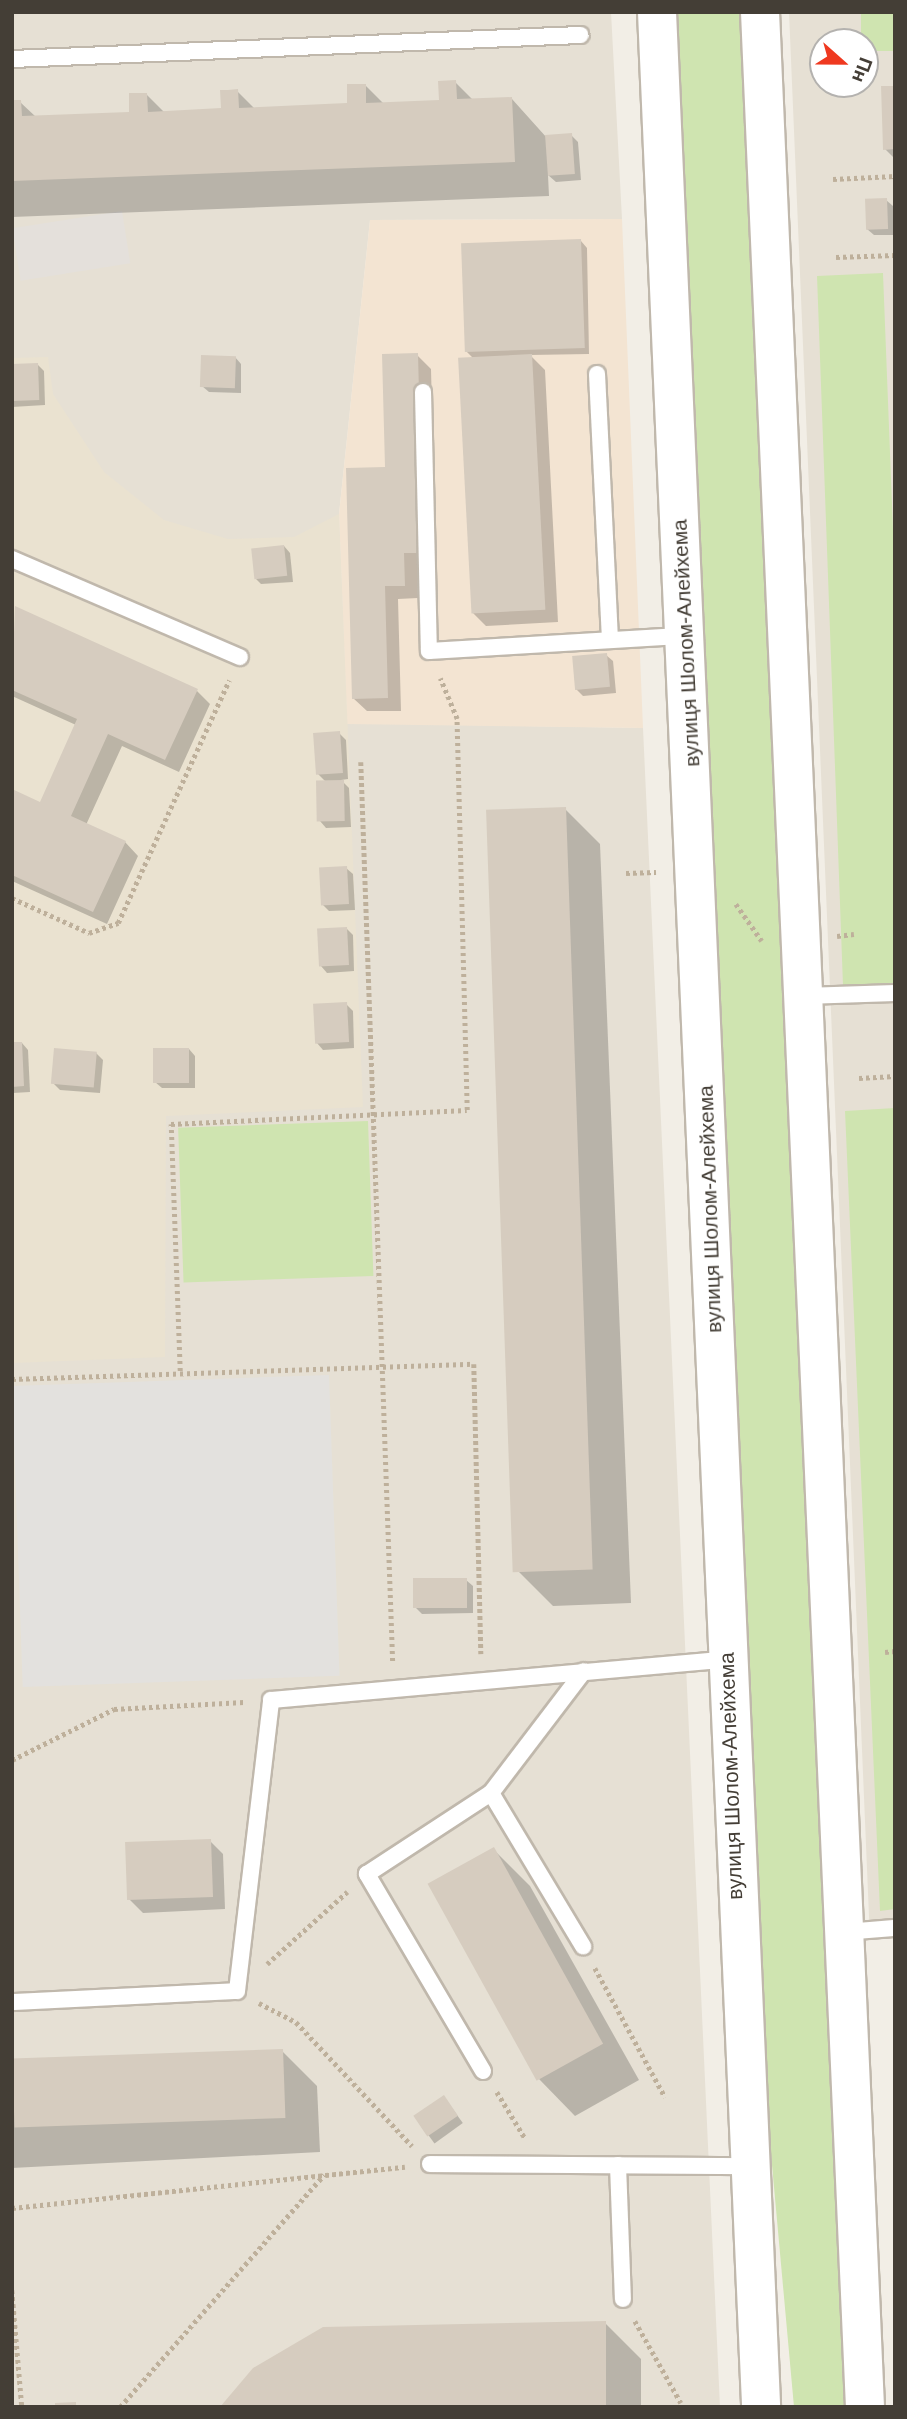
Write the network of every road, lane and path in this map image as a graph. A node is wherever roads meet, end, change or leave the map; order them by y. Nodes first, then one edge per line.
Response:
1 (657, 12) edge
2 (760, 12) edge
3 (580, 35) dead end
4 (12, 59) edge
5 (895, 176) edge
6 (833, 179) dead end
7 (895, 255) edge
8 (835, 257) dead end
9 (597, 374) dead end
10 (423, 392) dead end
11 (12, 558) edge
12 (685, 636) junction
13 (610, 640) junction
14 (429, 651) junction
15 (240, 657) joint
16 (361, 762) dead end
17 (697, 871) junction
18 (625, 873) dead end
19 (12, 898) edge
20 (854, 934) dead end
21 (802, 940) junction
22 (895, 993) edge
23 (804, 996) junction
24 (895, 1076) edge
25 (859, 1079) dead end
26 (374, 1115) junction
27 (383, 1366) junction
28 (180, 1371) junction
29 (12, 1379) edge
30 (895, 1651) edge
31 (885, 1653) dead end
32 (726, 1658) junction
33 (584, 1671) junction
34 (482, 1680) junction
35 (394, 1689) junction
36 (271, 1700) junction
37 (12, 1760) edge
38 (491, 1793) junction
39 (367, 1874) junction
40 (895, 1928) edge
41 (844, 1933) junction
42 (583, 1946) joint
43 (237, 1991) junction
44 (12, 2002) edge
45 (483, 2071) joint
46 (665, 2097) dead end
47 (430, 2164) junction
48 (542, 2165) junction
49 (618, 2165) junction
50 (748, 2166) junction
51 (324, 2174) junction
52 (12, 2208) edge
53 (12, 2290) edge
54 (623, 2299) joint
55 (15, 2349) edge
56 (681, 2403) dead end
57 (22, 2407) edge
58 (120, 2407) edge
59 (761, 2407) edge
60 (865, 2407) edge

1 - 12 street, вулиця Шолом-Алейхема
2 - 21 street
3 - 4 lane
5 - 6 path
7 - 8 path
9 - 13 lane
10 - 14 lane
11 - 15 lane
12 - 13 lane
12 - 17 street, вулиця Шолом-Алейхема
13 - 14 lane
14 - 26 path
15 - 19 path
16 - 26 path
17 - 18 path
17 - 21 path
17 - 32 street, вулиця Шолом-Алейхема
20 - 21 path
21 - 23 street
22 - 23 lane
23 - 41 street
24 - 25 path
26 - 27 path
26 - 28 path
27 - 28 path
27 - 34 path
27 - 35 path
28 - 29 path
30 - 31 path
32 - 33 lane
32 - 50 street, вулиця Шолом-Алейхема
33 - 34 lane
33 - 38 lane
34 - 35 lane
35 - 36 lane
36 - 37 path
36 - 43 lane
38 - 39 lane
38 - 42 lane
39 - 43 path
39 - 45 lane
40 - 41 lane
41 - 60 street
42 - 46 path
43 - 44 lane
43 - 47 path
45 - 48 path
47 - 48 lane
47 - 51 path
48 - 49 lane
49 - 50 lane
49 - 54 lane
50 - 59 street, вулиця Шолом-Алейхема
51 - 52 path
51 - 58 path
53 - 55 path
54 - 56 path
55 - 57 path

